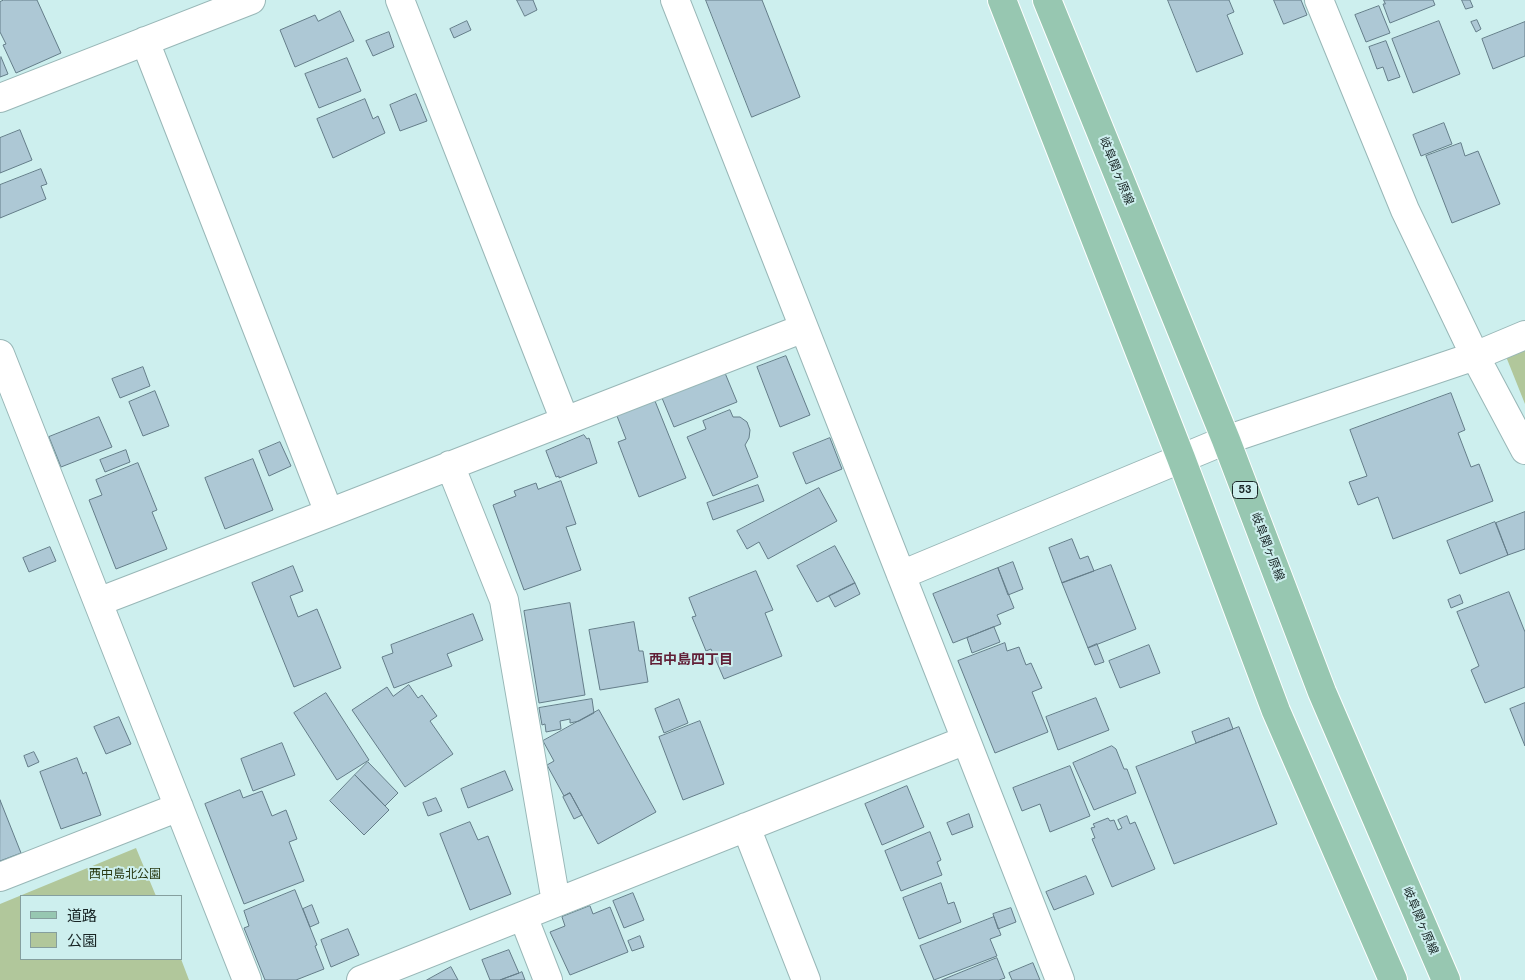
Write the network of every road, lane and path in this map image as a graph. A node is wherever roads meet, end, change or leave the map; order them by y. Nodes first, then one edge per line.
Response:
1 (251, 0) edge
2 (400, 0) edge
3 (675, 0) edge
4 (1002, 0) edge
5 (1047, 0) edge
6 (1319, 0) edge
7 (145, 41) junction
8 (0, 98) edge
9 (804, 328) junction
10 (1525, 335) edge
11 (0, 354) edge
12 (1475, 356) junction
13 (565, 421) junction
14 (1226, 440) junction
15 (1525, 450) edge
16 (1181, 458) junction
17 (450, 465) junction
18 (329, 513) junction
19 (901, 575) junction
20 (98, 602) junction
21 (966, 740) junction
22 (179, 807) junction
23 (746, 827) junction
24 (0, 878) edge
25 (556, 902) junction
26 (523, 916) junction
27 (247, 980) edge
28 (361, 980) edge
29 (548, 980) edge
30 (806, 980) edge
31 (1060, 980) edge
32 (1392, 980) edge
33 (1446, 980) edge

1 - 7 street
2 - 13 street
3 - 9 street
4 - 16 main road
5 - 14 main road, 岐阜関ヶ原線 / 53
6 - 12 street
7 - 8 street
7 - 18 street
9 - 13 street
9 - 19 street
10 - 12 street
11 - 20 street
12 - 14 street
12 - 15 street
13 - 17 street
14 - 16 street
14 - 33 main road, 岐阜関ヶ原線 / 53
16 - 19 street
16 - 32 main road
17 - 18 street
17 - 25 street
18 - 20 street
19 - 21 street
20 - 22 street
21 - 23 street
21 - 31 street
22 - 24 street
22 - 27 street
23 - 25 street
23 - 30 street
25 - 26 street
26 - 28 street
26 - 29 street

